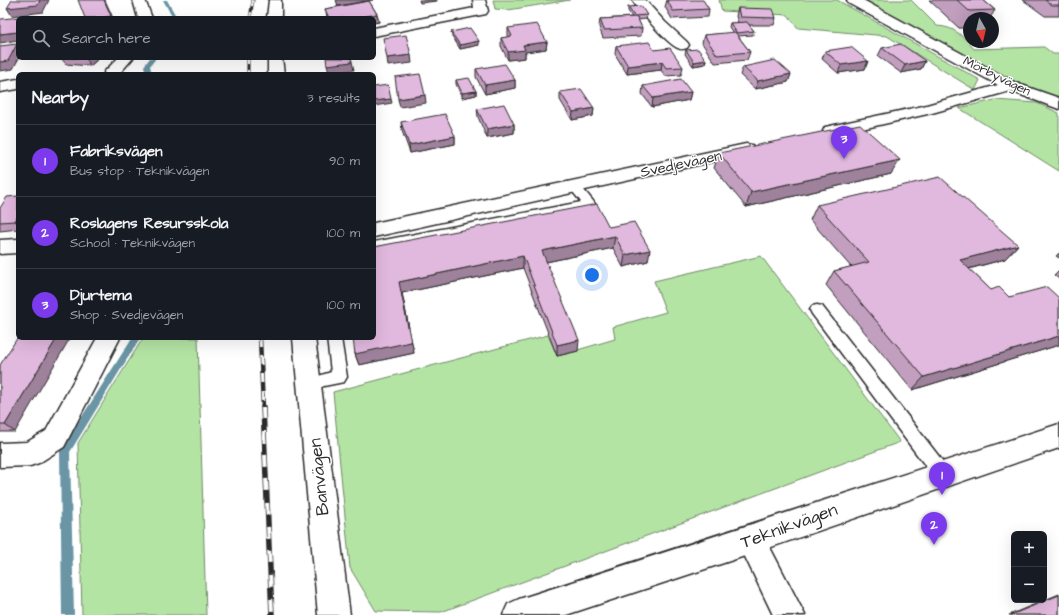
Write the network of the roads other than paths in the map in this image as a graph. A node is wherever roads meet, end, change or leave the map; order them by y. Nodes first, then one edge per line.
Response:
1 (138, 0) edge
2 (274, 0) edge
3 (479, 0) edge
4 (638, 0) edge
5 (853, 0) edge
6 (144, 16) edge
7 (274, 16) edge
8 (376, 32) edge
9 (682, 45) dead end
10 (124, 60) edge
11 (275, 60) edge
12 (109, 72) edge
13 (276, 72) edge
14 (16, 84) edge
15 (1010, 86) junction
16 (0, 87) edge
17 (1059, 104) edge
18 (811, 135) edge
19 (766, 145) edge
20 (575, 187) junction
21 (376, 230) edge
22 (16, 246) edge
23 (0, 247) edge
24 (376, 247) edge
25 (817, 310) dead end
26 (108, 340) edge
27 (304, 340) edge
28 (334, 340) edge
29 (308, 386) junction
30 (1059, 436) edge
31 (0, 455) edge
32 (942, 474) junction
33 (751, 540) junction
34 (334, 615) edge
35 (519, 615) edge
36 (789, 615) edge

1 - 6 street
2 - 7 street
3 - 8 street
4 - 9 street
5 - 15 street, Mörbyvägen
10 - 12 street
11 - 13 street
14 - 16 street
15 - 17 street, Mörbyvägen
15 - 18 street
19 - 20 street, Svedjevägen
20 - 21 street, Svedjevägen
20 - 24 lane
22 - 23 street
25 - 32 lane
26 - 31 street
27 - 29 street, Banvägen
28 - 29 lane
29 - 34 street, Banvägen
30 - 32 street, Teknikvägen
32 - 33 street, Teknikvägen
33 - 35 street, Teknikvägen
33 - 36 street

